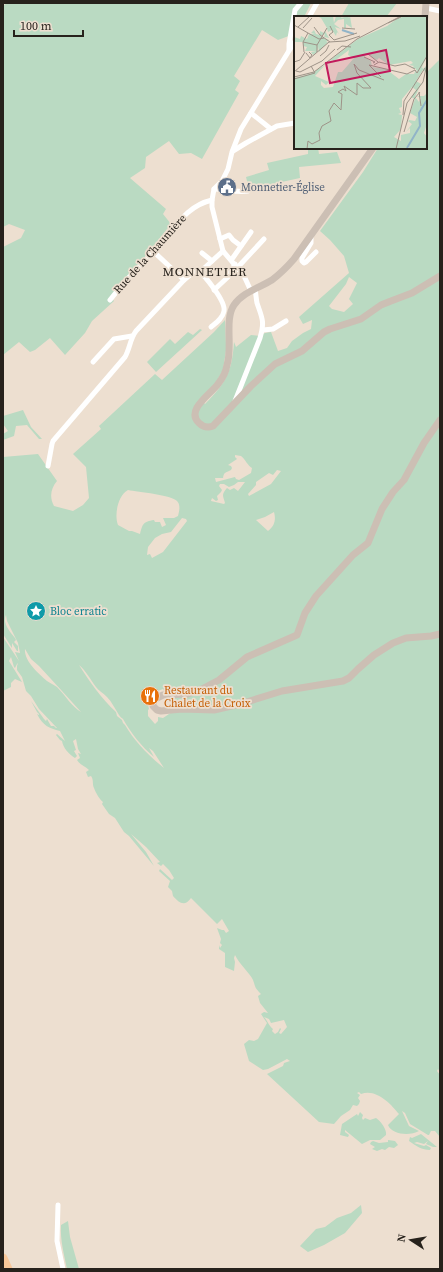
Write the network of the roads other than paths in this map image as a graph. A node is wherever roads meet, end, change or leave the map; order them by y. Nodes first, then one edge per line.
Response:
1 (301, 3) edge
2 (317, 3) edge
3 (426, 5) edge
4 (440, 11) edge
5 (310, 16) edge
6 (425, 16) edge
7 (294, 43) edge
8 (290, 50) junction
9 (251, 113) junction
10 (294, 123) edge
11 (271, 129) junction
12 (372, 149) edge
13 (232, 152) junction
14 (214, 189) junction
15 (248, 190) dead end
16 (212, 200) junction
17 (251, 232) dead end
18 (311, 237) junction
19 (220, 239) junction
20 (264, 239) dead end
21 (241, 246) junction
22 (223, 251) junction
23 (154, 252) junction
24 (316, 252) dead end
25 (202, 253) dead end
26 (212, 261) junction
27 (235, 263) junction
28 (200, 272) junction
29 (440, 276) edge
30 (184, 280) junction
31 (214, 290) junction
32 (253, 290) junction
33 (110, 300) dead end
34 (286, 321) dead end
35 (211, 328) dead end
36 (263, 330) junction
37 (132, 336) junction
38 (93, 362) dead end
39 (233, 406) junction
40 (440, 420) edge
41 (48, 466) dead end
42 (440, 634) edge
43 (58, 1205) dead end
44 (3, 1258) edge
45 (8, 1269) edge
46 (63, 1269) edge

1 - 8 street
2 - 5 street
3 - 4 street
3 - 6 street
7 - 8 street
8 - 9 street
9 - 11 street
9 - 13 street
10 - 11 street
11 - 13 street
12 - 18 street
13 - 14 street
14 - 15 street
14 - 16 street
16 - 19 street
16 - 23 street, Rue de la Chaumière
17 - 21 street
18 - 24 street
18 - 32 street
19 - 21 street
19 - 22 street
20 - 27 street
21 - 27 street
22 - 26 street
22 - 27 street
23 - 30 street
23 - 33 street, Rue de la Chaumière
25 - 26 street
26 - 28 street
27 - 31 street
27 - 32 street
28 - 30 street
28 - 31 street
29 - 39 street
30 - 37 street
31 - 35 street
32 - 36 street
32 - 39 street
34 - 36 street
36 - 39 street
37 - 38 street
37 - 41 street
40 - 42 street
43 - 46 street
44 - 45 highway

